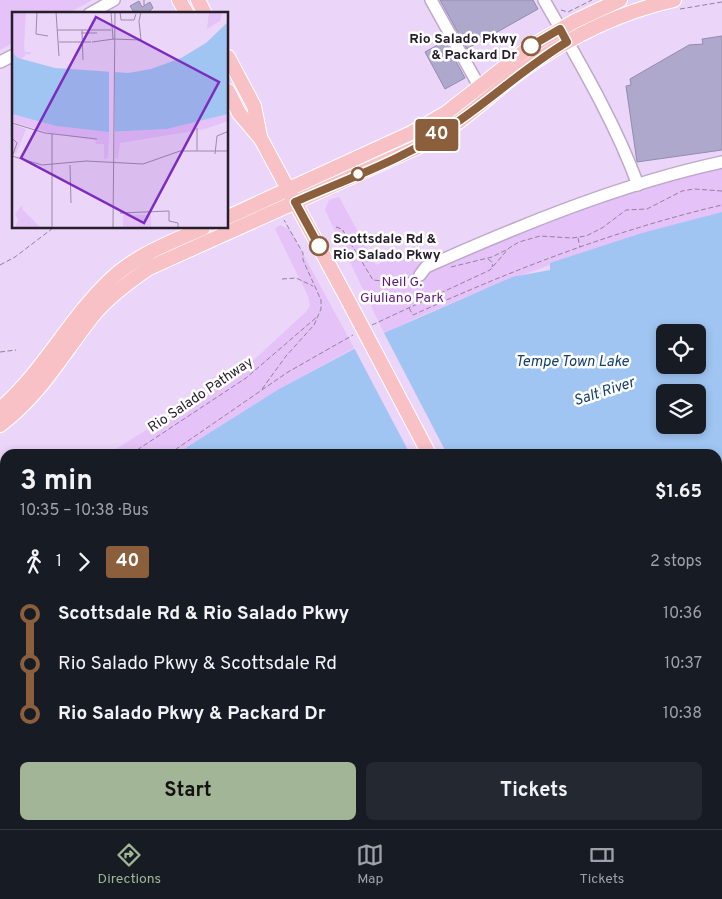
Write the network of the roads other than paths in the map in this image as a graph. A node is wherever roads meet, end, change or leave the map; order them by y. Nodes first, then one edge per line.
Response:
1 (114, 0) edge
2 (180, 0) edge
3 (198, 0) edge
4 (431, 0) edge
5 (544, 0) edge
6 (620, 0) edge
7 (673, 6) edge
8 (93, 12) edge
9 (186, 12) edge
10 (204, 12) edge
11 (560, 29) junction
12 (567, 42) junction
13 (12, 56) edge
14 (229, 58) edge
15 (0, 62) edge
16 (479, 86) junction
17 (229, 93) edge
18 (261, 139) junction
19 (722, 162) edge
20 (638, 185) junction
21 (292, 196) junction
22 (229, 217) edge
23 (229, 228) edge
24 (201, 229) edge
25 (226, 229) edge
26 (420, 275) road end
27 (0, 409) edge
28 (0, 425) edge
29 (426, 449) edge

1 - 8 street
2 - 9 main road
3 - 10 main road
4 - 16 street
5 - 11 street
6 - 11 main road
7 - 12 main road
11 - 12 street
11 - 16 main road
12 - 20 street
12 - 21 main road
13 - 15 street
14 - 18 main road
16 - 21 main road
17 - 18 main road
18 - 21 main road
19 - 20 street
20 - 26 street
21 - 22 main road
21 - 23 main road
21 - 29 main road, bridge
24 - 27 main road
25 - 28 main road

